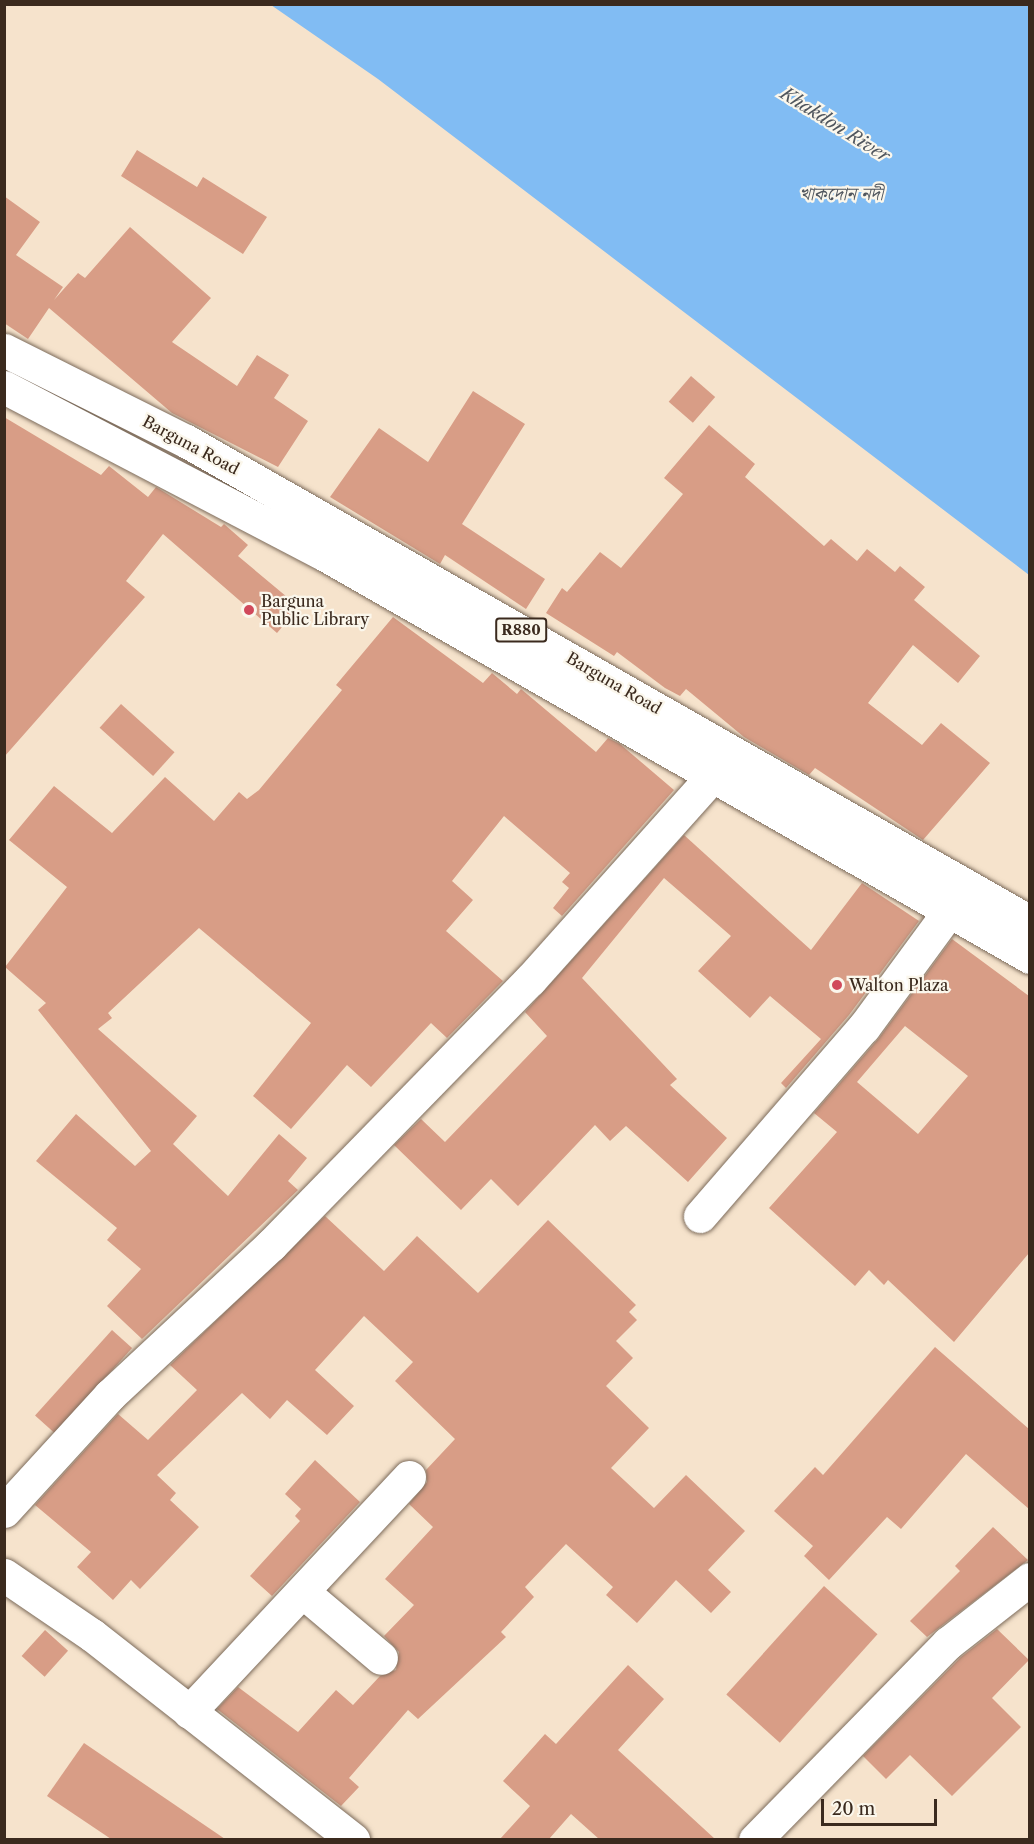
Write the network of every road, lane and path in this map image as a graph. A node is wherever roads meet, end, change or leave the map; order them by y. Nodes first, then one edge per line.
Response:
1 (4, 350) edge
2 (4, 387) edge
3 (715, 773) junction
4 (950, 910) junction
5 (1029, 922) edge
6 (1029, 957) edge
7 (700, 1216) dead end
8 (409, 1477) dead end
9 (7, 1504) edge
10 (4, 1575) edge
11 (1029, 1579) edge
12 (303, 1592) junction
13 (381, 1658) dead end
14 (189, 1712) junction
15 (353, 1839) edge
16 (755, 1839) edge

1 - 5 street, Barguna Road / R880
2 - 3 street, Barguna Road / R880
3 - 4 street, Barguna Road / R880
3 - 9 street
4 - 6 street, Barguna Road / R880
4 - 7 street
8 - 12 street
10 - 14 street
11 - 16 street
12 - 13 street
12 - 14 street
14 - 15 street

